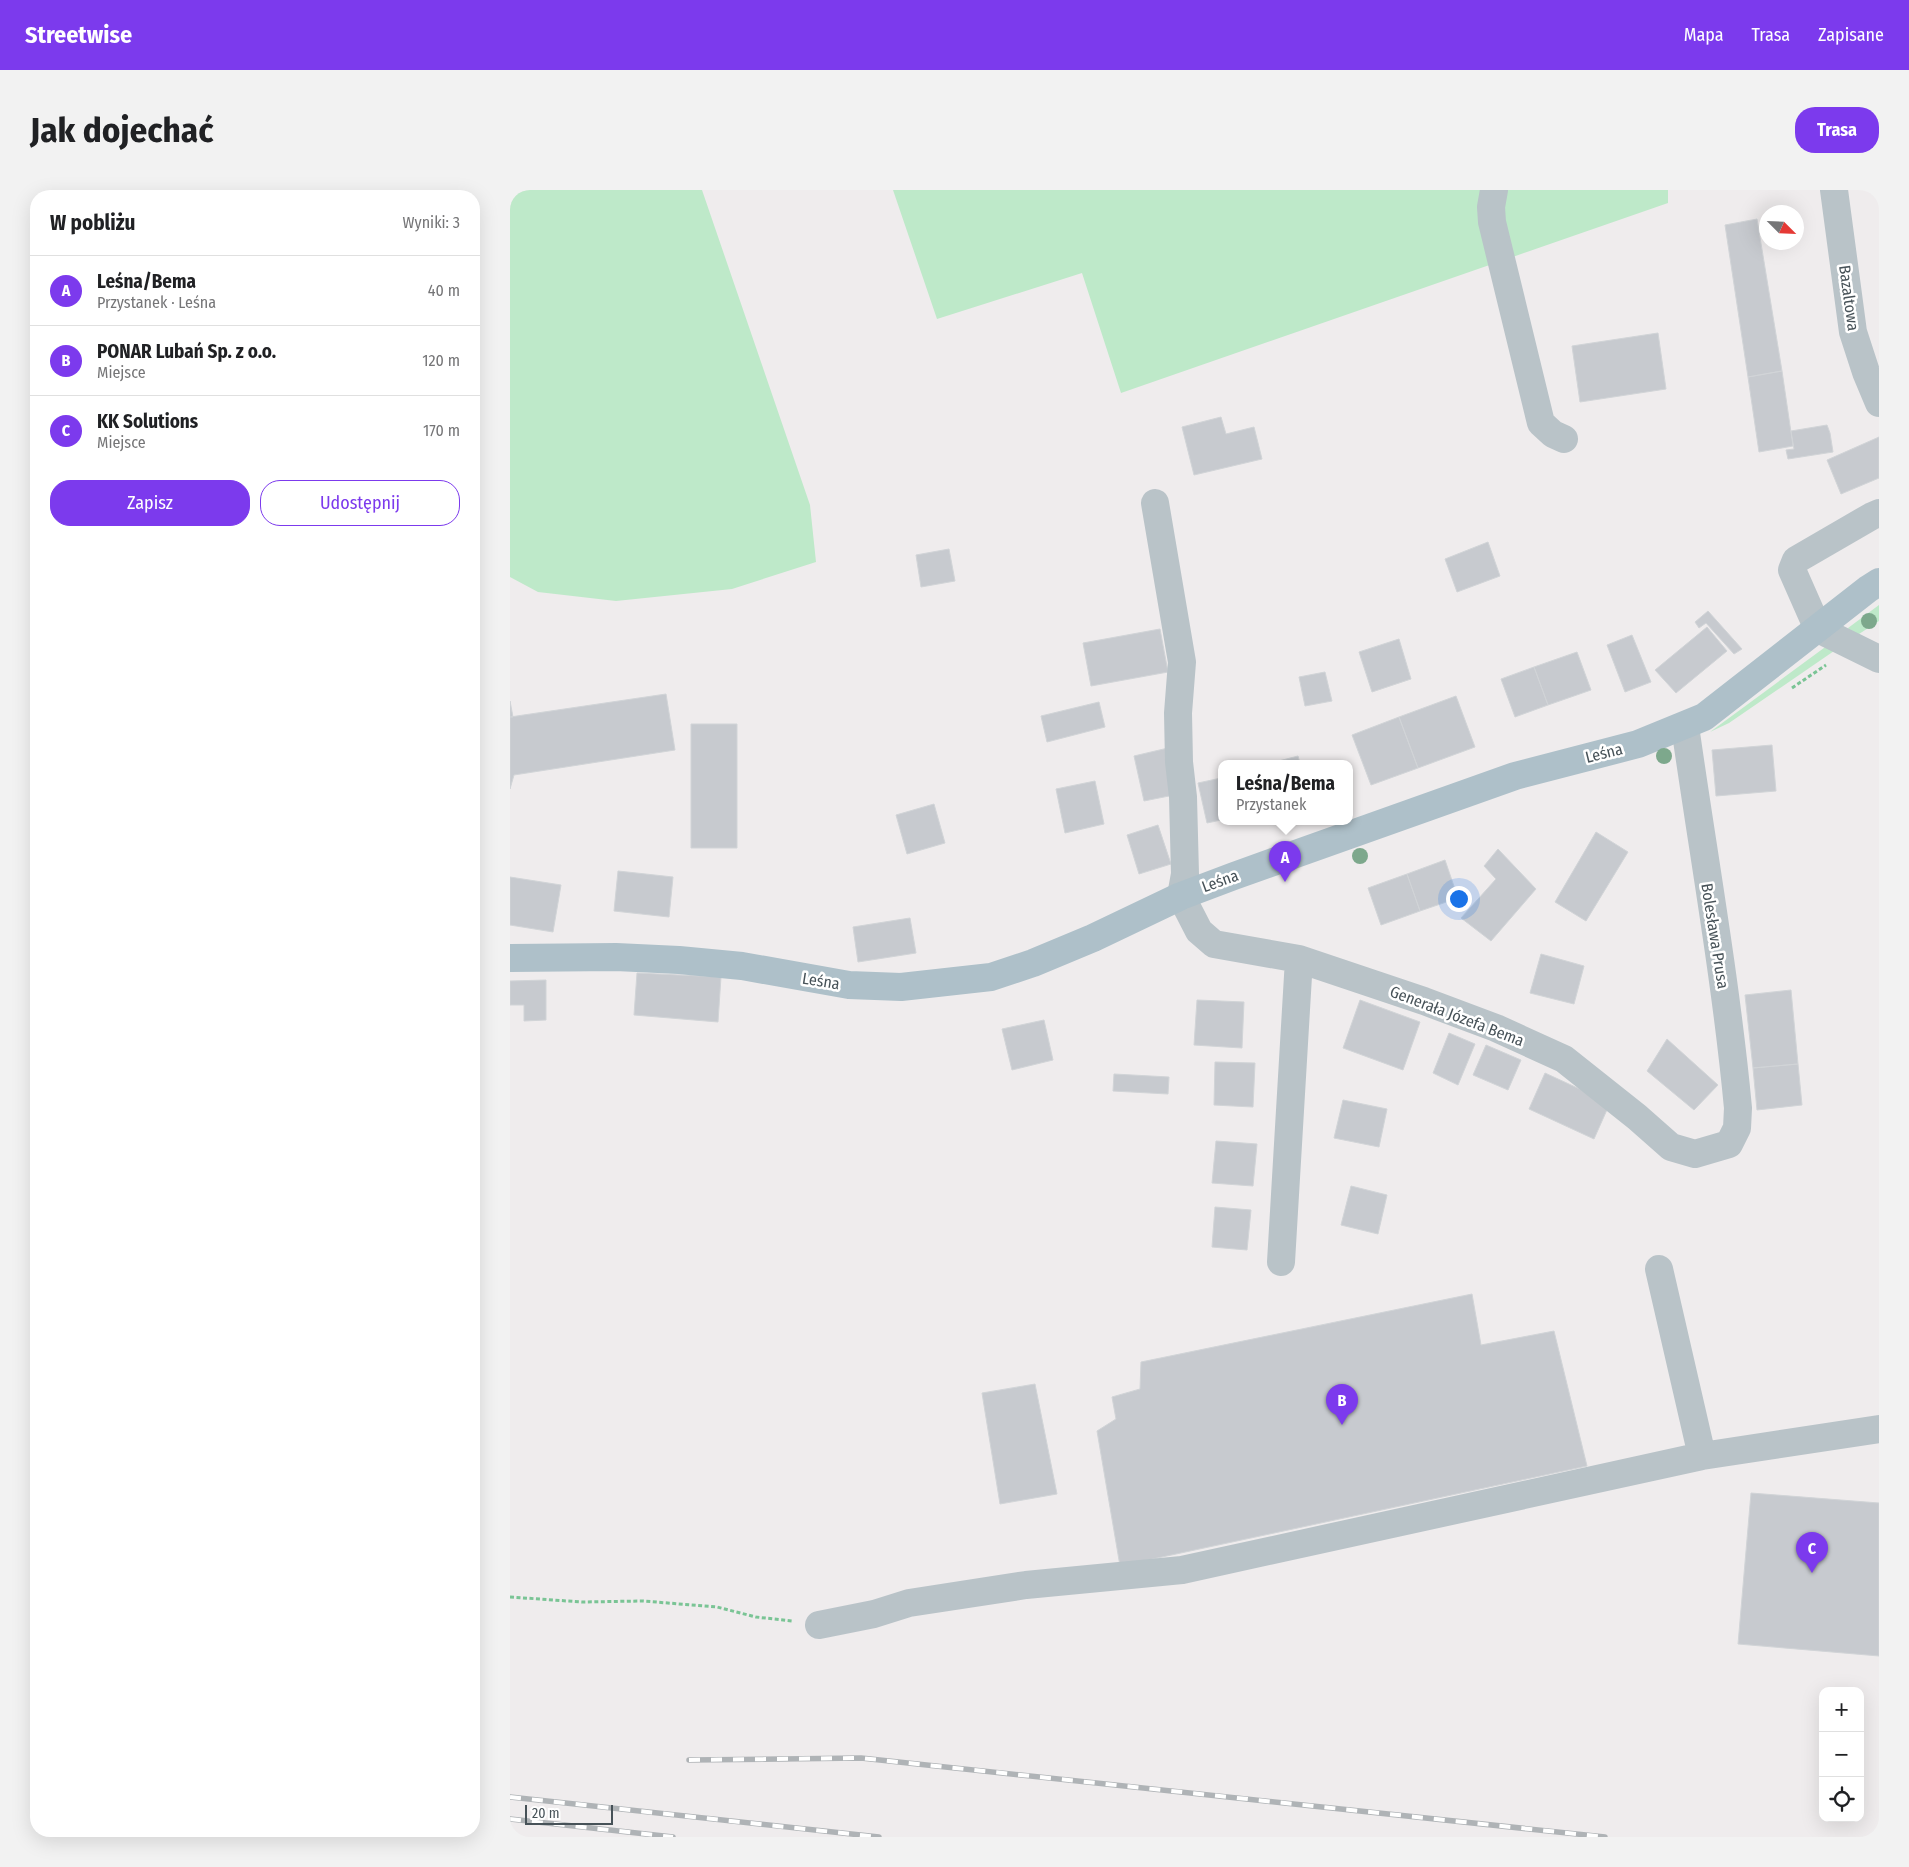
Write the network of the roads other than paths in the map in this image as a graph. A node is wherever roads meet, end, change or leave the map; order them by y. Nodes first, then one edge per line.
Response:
1 (1494, 190) edge
2 (1834, 190) edge
3 (1879, 403) edge
4 (1564, 438) dead end
5 (1155, 503) dead end
6 (1879, 513) edge
7 (1879, 582) edge
8 (1818, 629) junction
9 (1879, 659) edge
10 (1685, 726) junction
11 (1181, 896) junction
12 (510, 958) edge
13 (1299, 959) junction
14 (1728, 1144) joint
15 (1281, 1262) dead end
16 (1659, 1268) dead end
17 (1879, 1428) edge
18 (1702, 1456) junction
19 (819, 1624) road end

1 - 4 street
2 - 3 street, Bazaltowa
5 - 11 street
6 - 8 street
7 - 8 main road, Leśna
8 - 9 street
8 - 10 main road, Leśna
10 - 11 main road, Leśna
10 - 14 street, Bolesława Prusa
11 - 12 main road, Leśna
11 - 13 street, Generała Józefa Bema
13 - 14 street, Generała Józefa Bema
13 - 15 street
16 - 18 street
17 - 18 street
18 - 19 street

